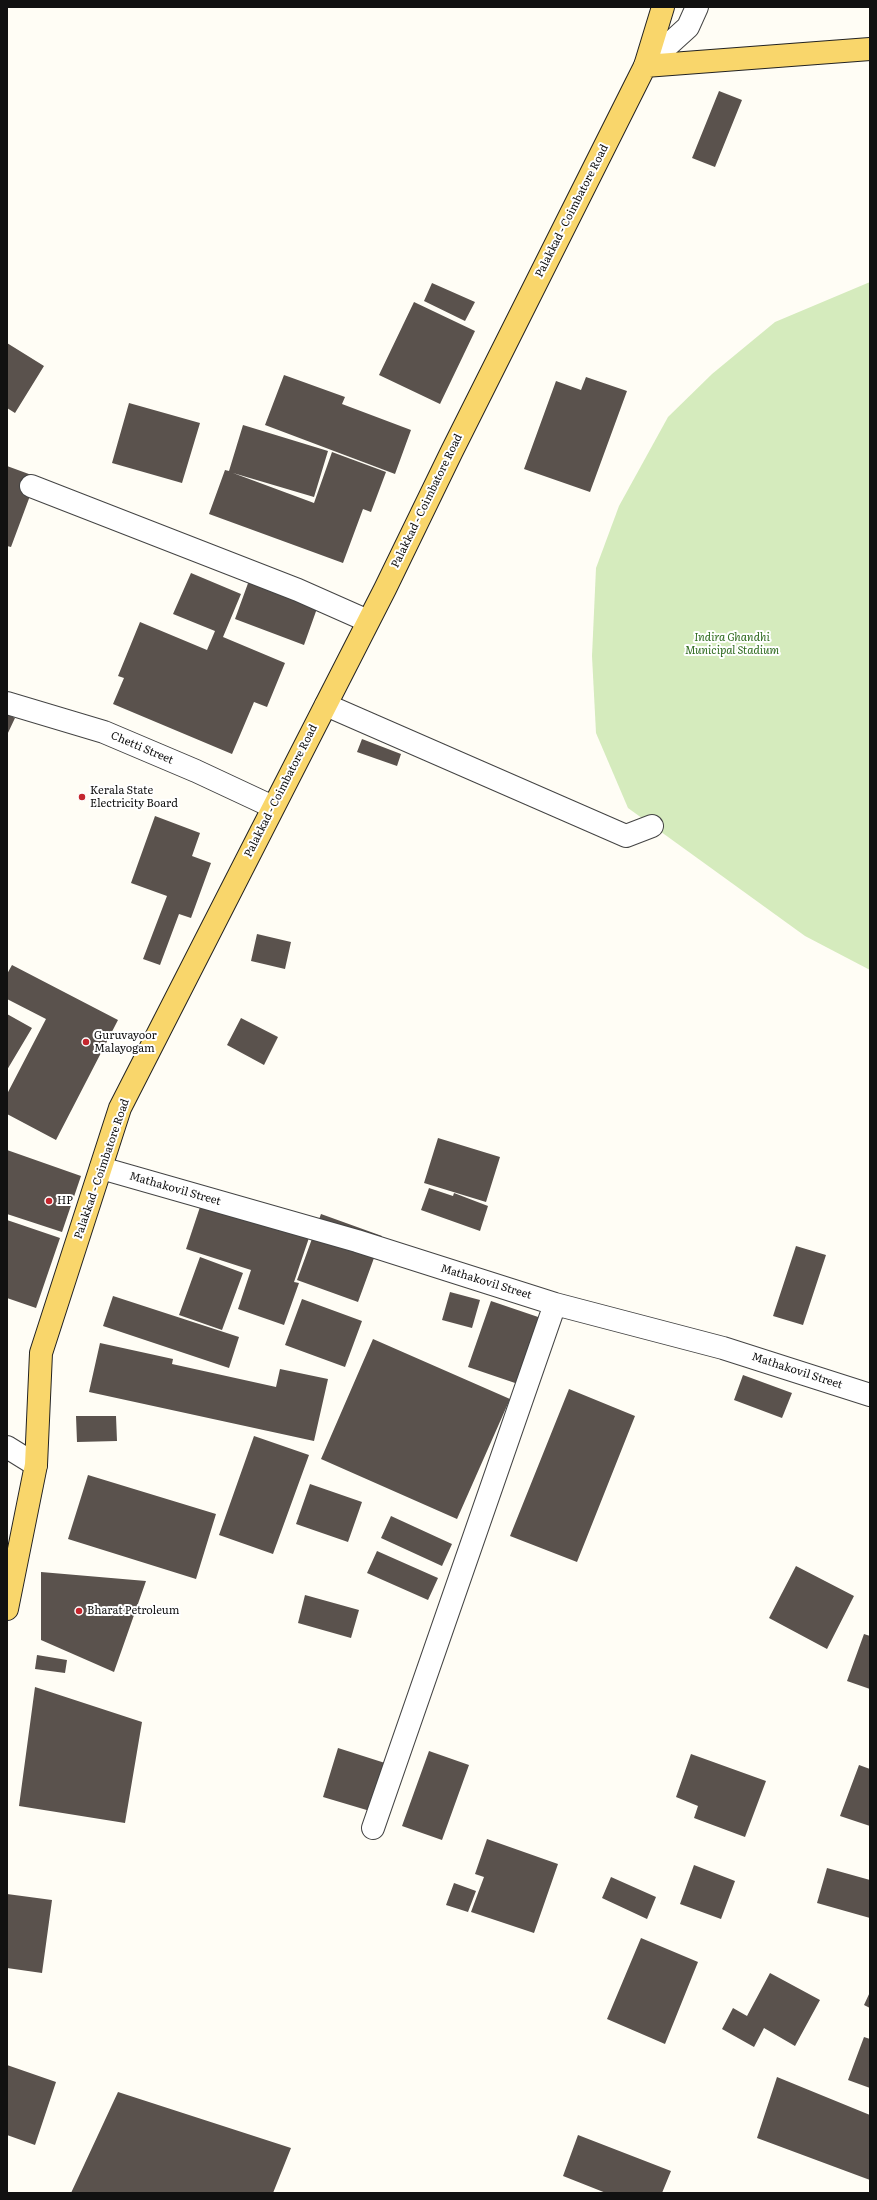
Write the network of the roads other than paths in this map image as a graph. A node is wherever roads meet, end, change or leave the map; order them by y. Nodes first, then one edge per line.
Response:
1 (663, 7) edge
2 (697, 7) edge
3 (870, 49) edge
4 (645, 66) junction
5 (31, 486) dead end
6 (368, 621) junction
7 (7, 703) edge
8 (326, 705) junction
9 (273, 807) junction
10 (652, 826) dead end
11 (101, 1168) junction
12 (556, 1304) junction
13 (870, 1395) edge
14 (7, 1448) edge
15 (36, 1465) junction
16 (7, 1609) edge
17 (373, 1828) dead end

1 - 4 main road, Palakkad - Coimbatore Road
2 - 4 street
3 - 4 main road
4 - 6 main road, Palakkad - Coimbatore Road
5 - 6 street
6 - 8 main road, Palakkad - Coimbatore Road
7 - 9 street, Chetti Street
8 - 9 main road, Palakkad - Coimbatore Road
8 - 10 street
9 - 11 main road, Palakkad - Coimbatore Road
11 - 12 street, Mathakovil Street
11 - 15 main road, Palakkad - Coimbatore Road
12 - 13 street, Mathakovil Street
12 - 17 street
14 - 15 street
15 - 16 main road, Palakkad - Coimbatore Road

